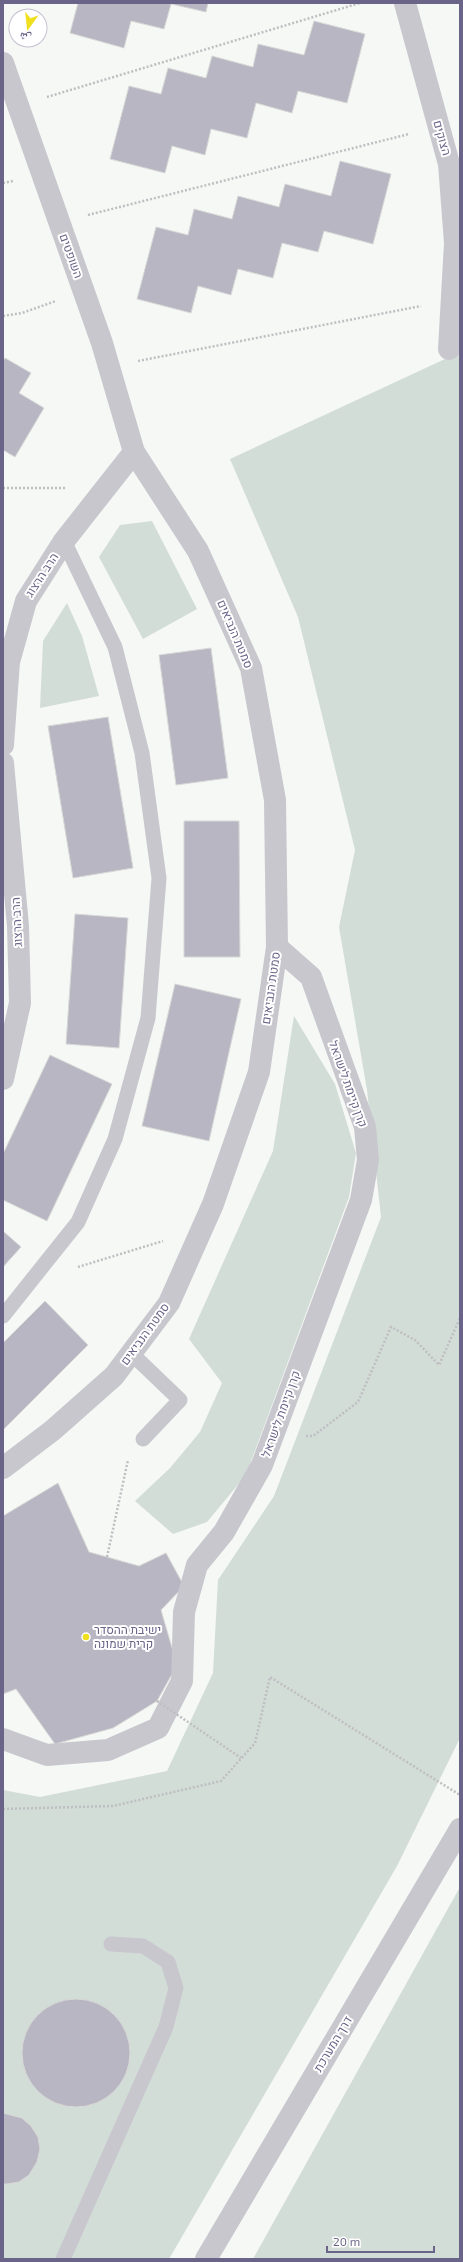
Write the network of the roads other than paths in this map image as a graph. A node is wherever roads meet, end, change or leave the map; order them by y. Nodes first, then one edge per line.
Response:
1 (406, 3) edge
2 (3, 63) edge
3 (449, 348) dead end
4 (134, 452) junction
5 (64, 541) junction
6 (3, 745) edge
7 (3, 763) edge
8 (5, 797) edge
9 (278, 947) junction
10 (3, 1079) edge
11 (3, 1316) edge
12 (131, 1353) junction
13 (143, 1439) road end
14 (3, 1468) edge
15 (3, 1739) edge
16 (460, 1829) edge
17 (111, 1944) dead end
18 (63, 2259) edge
19 (206, 2259) edge

1 - 3 street, הצוקים
2 - 4 street, השופטים
4 - 5 street, הרב הרצוג
4 - 9 street, סמטת הנביאים
5 - 6 street, הרב הרצוג
5 - 11 lane
7 - 8 street, הרב הרצוג
8 - 10 street, הרב הרצוג
9 - 12 street, סמטת הנביאים
9 - 15 street, קרן קיימת לישראל
12 - 13 lane
12 - 14 street, סמטת הנביאים
16 - 19 street, דרך המערכת
17 - 18 lane

